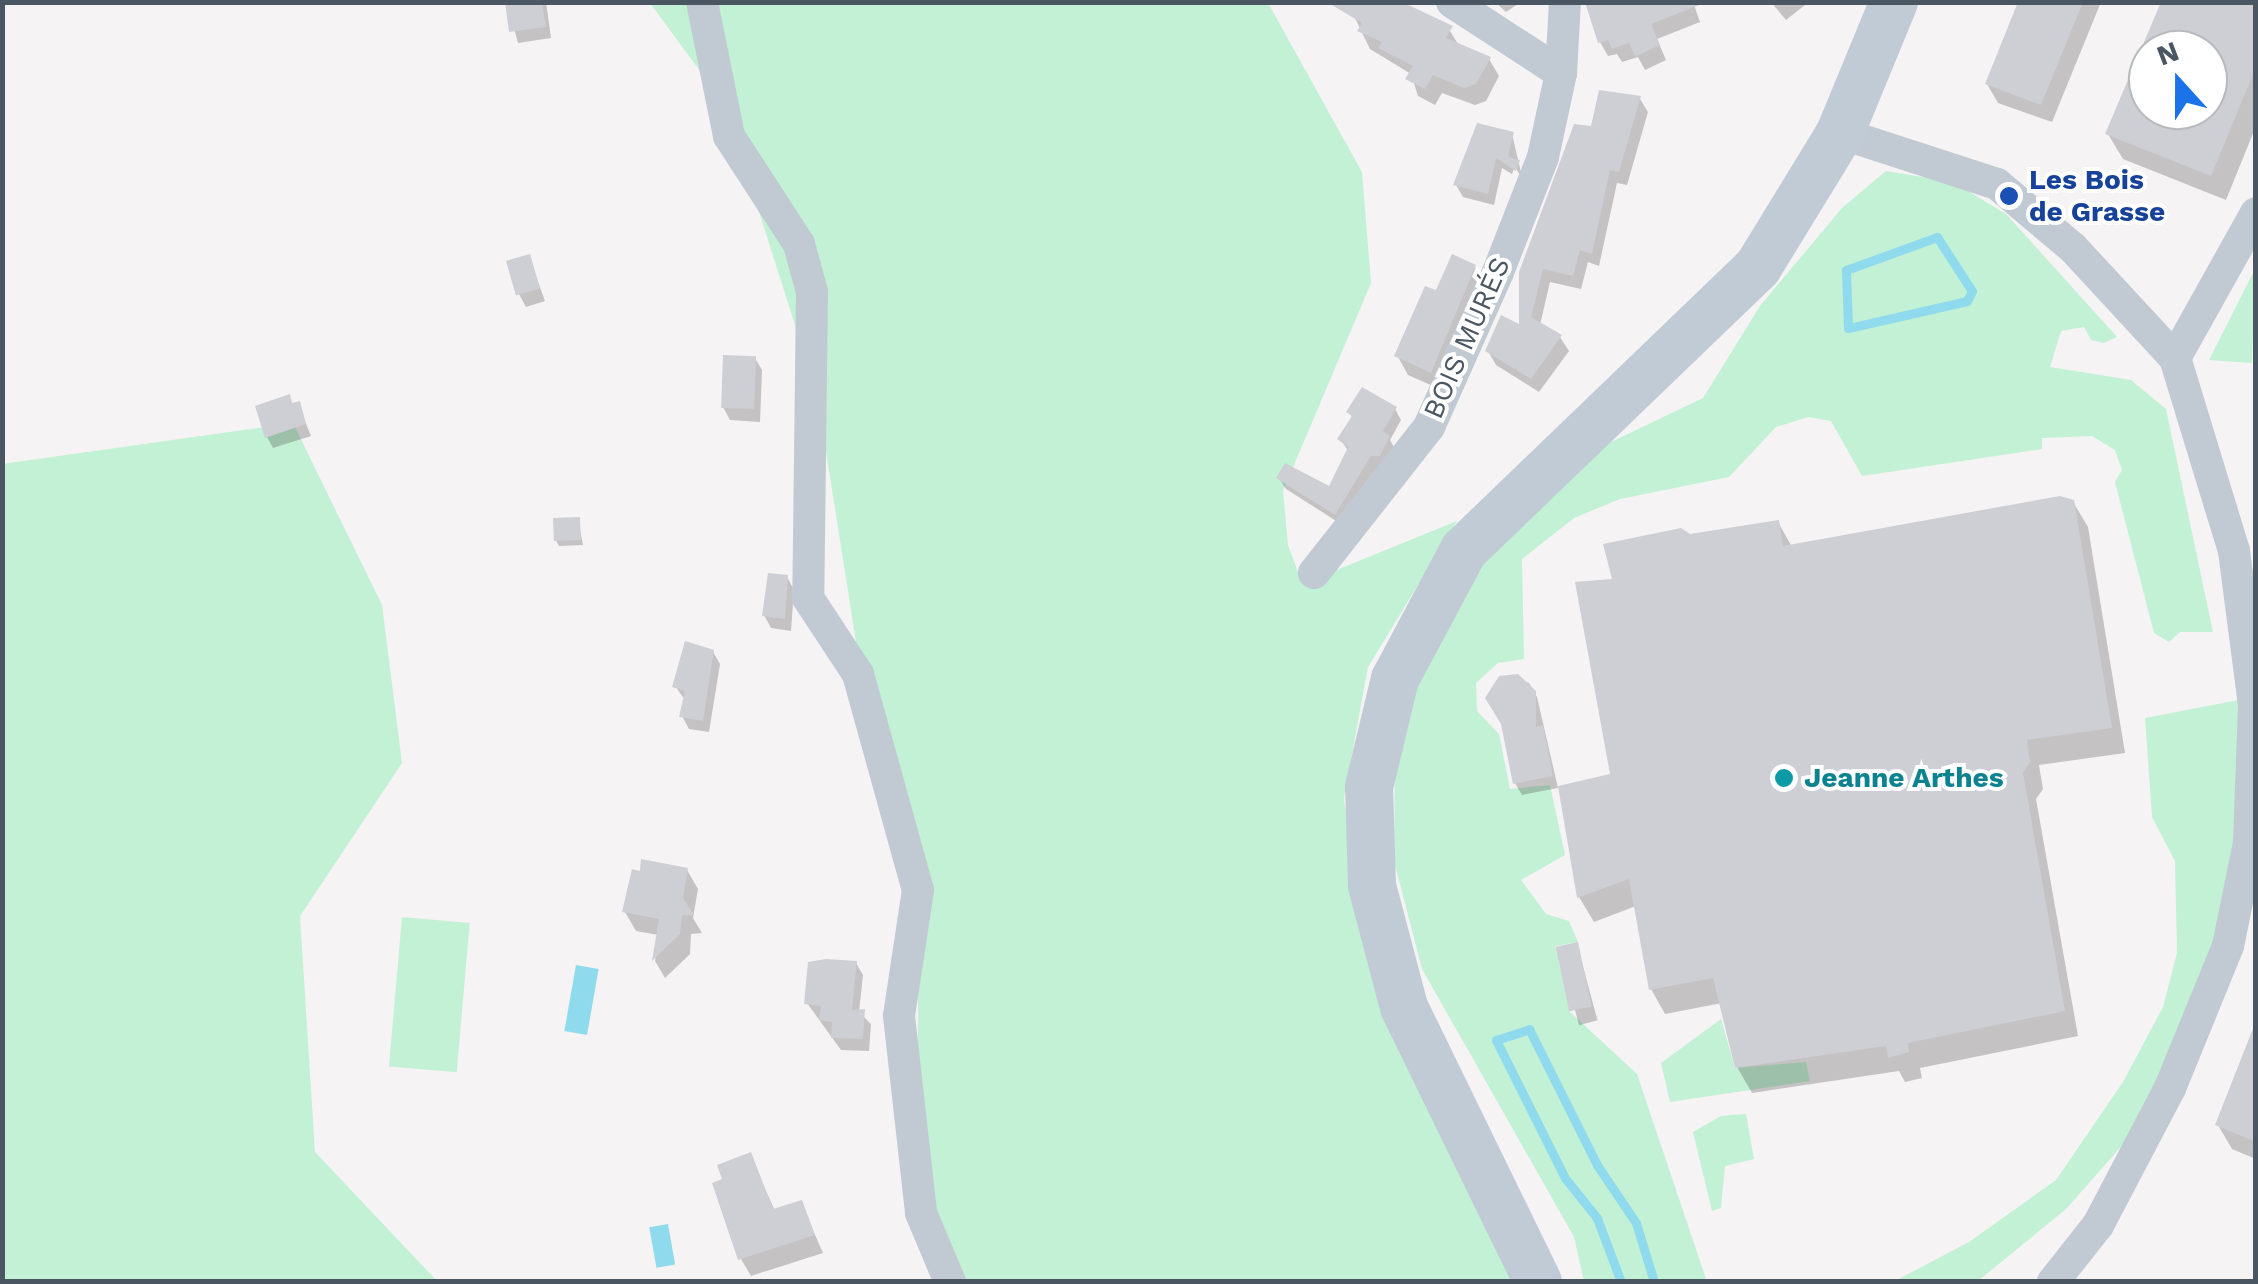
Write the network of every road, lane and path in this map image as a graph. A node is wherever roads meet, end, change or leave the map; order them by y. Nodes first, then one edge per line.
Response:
1 (702, 2) edge
2 (1452, 2) edge
3 (1564, 2) edge
4 (1894, 2) edge
5 (1560, 73) junction
6 (1840, 133) junction
7 (2256, 213) edge
8 (2174, 358) junction
9 (1314, 573) dead end
10 (950, 1282) edge
11 (1538, 1282) edge
12 (2053, 1282) edge

1 - 10 street
2 - 5 street
3 - 5 street, BOIS MURÉS
4 - 6 street
5 - 9 street, BOIS MURÉS
6 - 8 street
6 - 11 street
7 - 8 street
8 - 12 street

